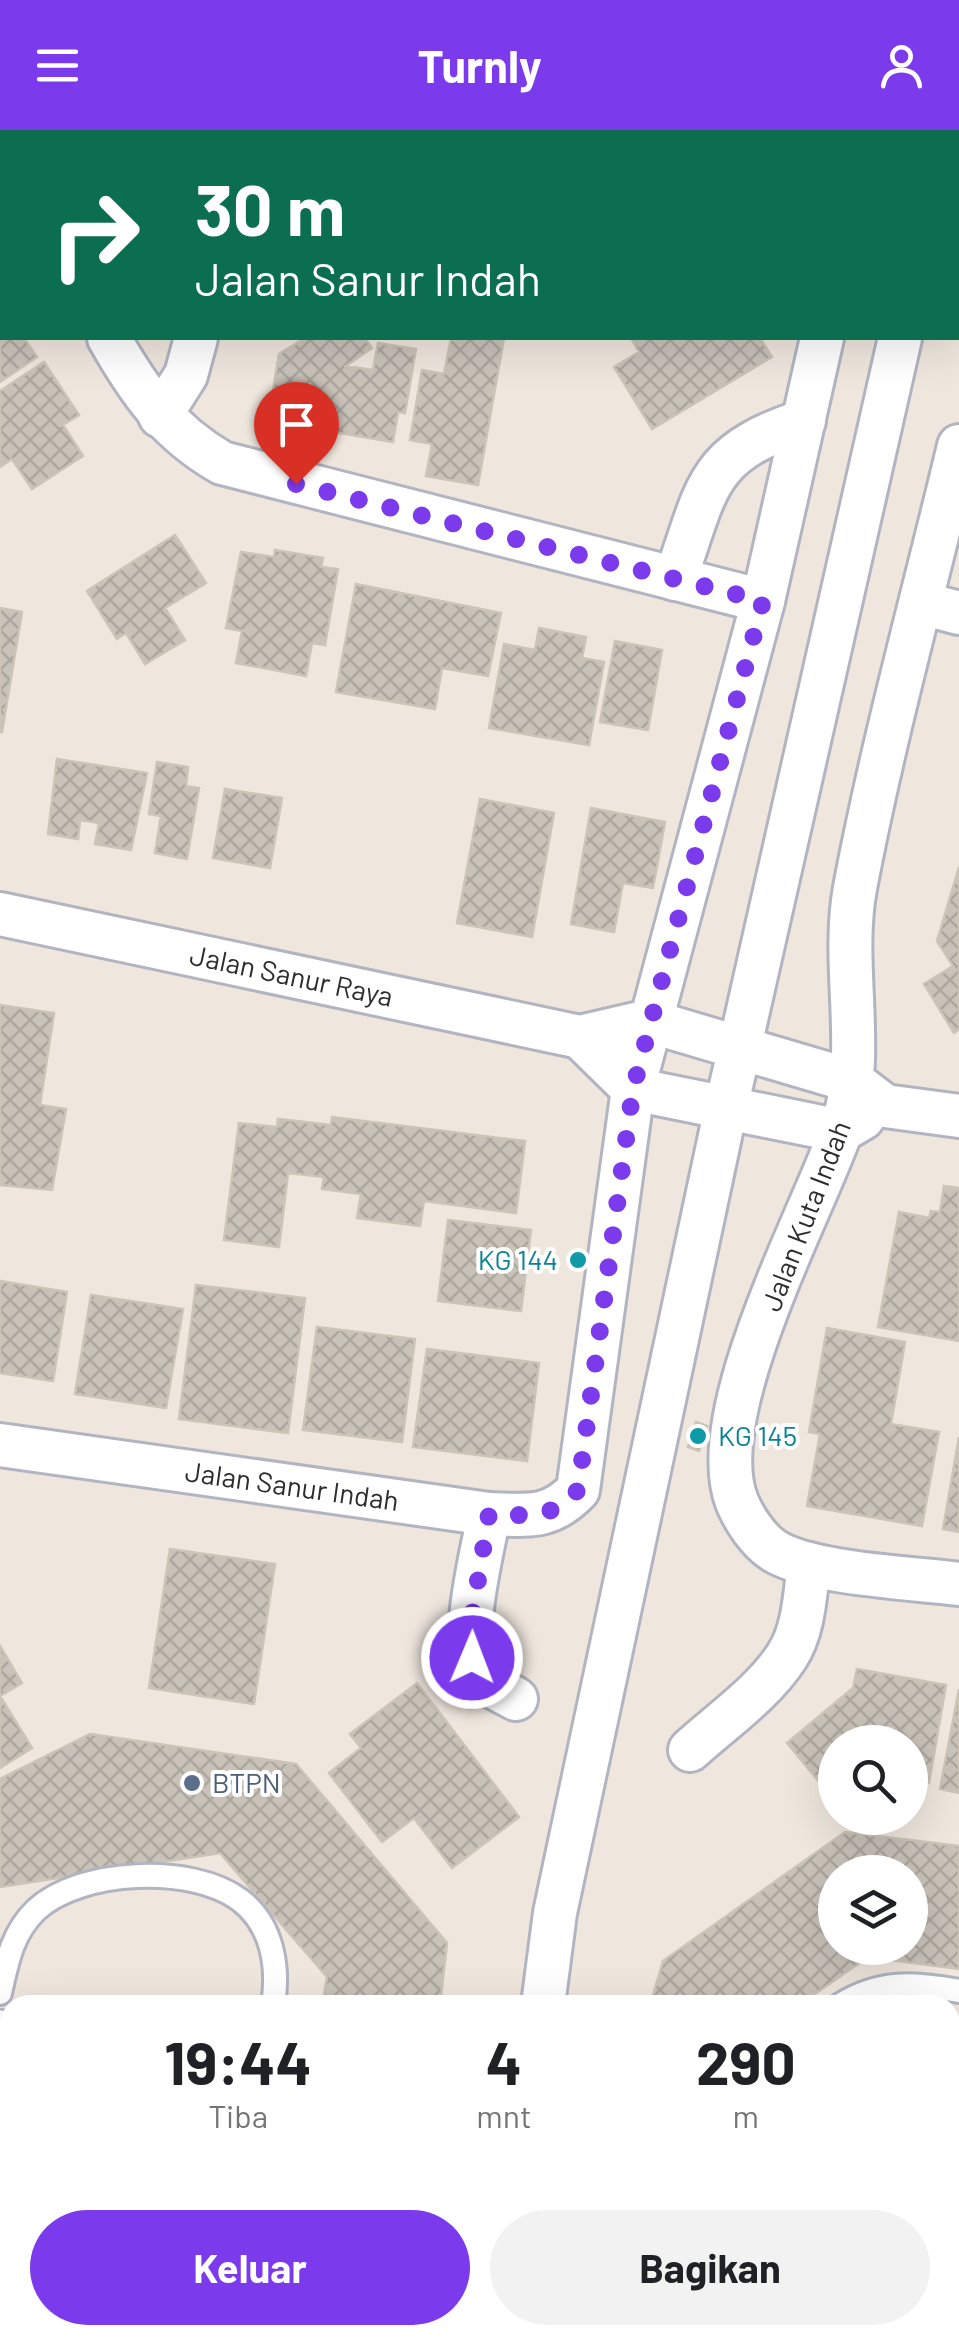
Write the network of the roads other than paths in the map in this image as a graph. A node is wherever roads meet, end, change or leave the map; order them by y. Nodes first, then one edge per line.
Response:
1 (111, 340) edge
2 (196, 340) edge
3 (822, 340) edge
4 (900, 340) edge
5 (160, 416) junction
6 (804, 421) junction
7 (959, 446) edge
8 (675, 579) junction
9 (763, 601) junction
10 (940, 608) edge
11 (0, 914) edge
12 (648, 1021) junction
13 (580, 1038) junction
14 (740, 1046) junction
15 (633, 1089) junction
16 (869, 1094) junction
17 (726, 1108) junction
18 (959, 1116) edge
19 (841, 1131) junction
20 (0, 1445) edge
21 (489, 1514) junction
22 (810, 1564) junction
23 (959, 1584) edge
24 (516, 1700) dead end
25 (690, 1750) dead end
26 (959, 1991) edge
27 (0, 1993) edge
28 (273, 1995) edge
29 (544, 1995) edge
30 (859, 1995) edge

1 - 5 street
2 - 5 street
3 - 6 street
4 - 14 street
5 - 8 street
6 - 8 street
6 - 9 street
7 - 10 street
8 - 9 street
9 - 12 street
10 - 16 street
11 - 13 street, Jalan Sanur Raya
12 - 13 street, Jalan Sanur Raya
12 - 14 street, Jalan Sanur Raya
12 - 15 street
13 - 15 street
14 - 16 street, Jalan Sanur Raya
14 - 17 street
15 - 17 street
15 - 21 street, Jalan Sanur Indah
16 - 18 street, Jalan Sanur Raya
16 - 19 street
17 - 19 street
17 - 29 street
19 - 22 street, Jalan Kuta Indah
20 - 21 street, Jalan Sanur Indah
21 - 24 street
22 - 23 street, Jalan Kuta Indah
22 - 25 street
26 - 30 lane
27 - 28 lane

